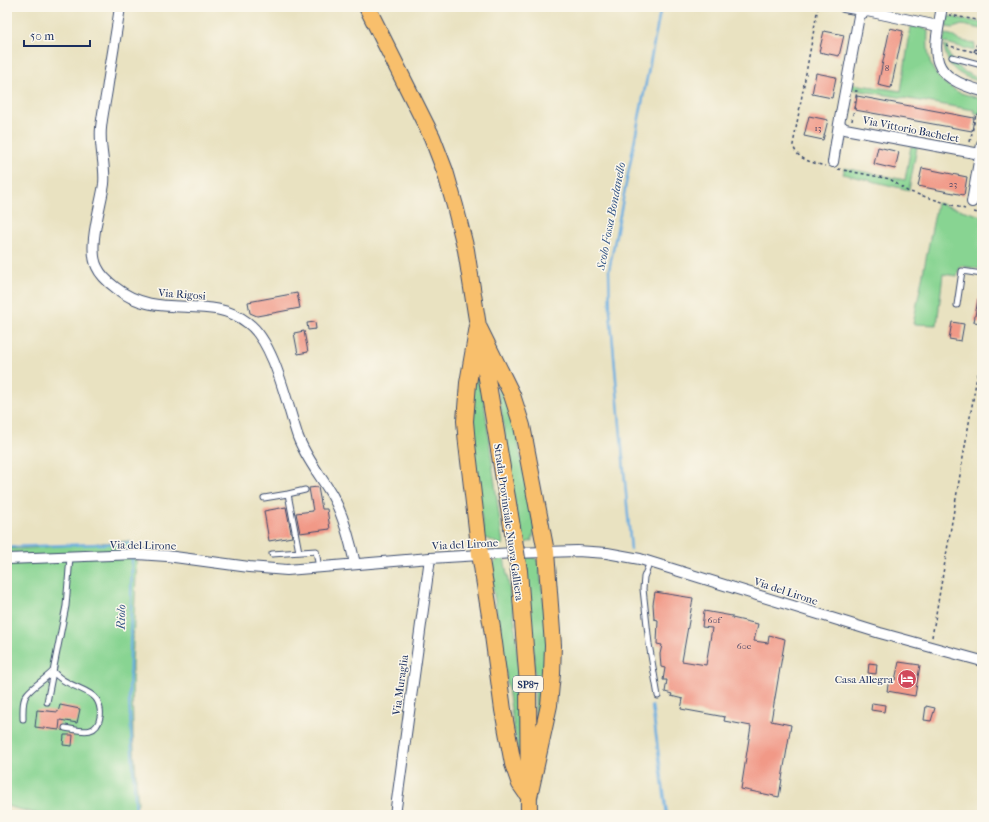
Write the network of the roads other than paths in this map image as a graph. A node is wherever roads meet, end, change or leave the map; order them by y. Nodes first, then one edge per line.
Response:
1 (120, 7) edge
2 (367, 7) edge
3 (844, 7) edge
4 (942, 7) edge
5 (972, 7) edge
6 (982, 9) edge
7 (867, 11) junction
8 (938, 26) junction
9 (952, 57) dead end
10 (982, 65) edge
11 (982, 91) edge
12 (839, 124) junction
13 (982, 144) edge
14 (980, 154) junction
15 (832, 162) dead end
16 (972, 202) dead end
17 (982, 274) edge
18 (957, 305) dead end
19 (478, 326) junction
20 (305, 490) dead end
21 (288, 494) junction
22 (264, 498) dead end
23 (299, 552) junction
24 (546, 552) junction
25 (272, 554) dead end
26 (480, 554) junction
27 (70, 557) junction
28 (430, 558) junction
29 (7, 559) edge
30 (650, 562) junction
31 (355, 564) junction
32 (319, 568) junction
33 (982, 661) edge
34 (53, 671) junction
35 (658, 696) dead end
36 (47, 702) dead end
37 (23, 719) dead end
38 (64, 728) dead end
39 (529, 797) junction
40 (395, 815) edge
41 (529, 815) edge

1 - 31 street, Via Rigosi
2 - 19 main road, Strada Provinciale Nuova Galliera
3 - 7 street
4 - 8 street
5 - 6 lane
7 - 8 street
7 - 12 street
8 - 11 street
9 - 10 lane
12 - 14 street, Via Vittorio Bachelet
12 - 15 street
13 - 14 street
14 - 16 street
17 - 18 lane
19 - 24 main road
19 - 26 main road
19 - 39 main road, Strada Provinciale Nuova Galliera / SP87, bridge
20 - 21 lane
21 - 22 lane
21 - 23 lane
23 - 25 lane
23 - 32 lane
24 - 26 street, Via del Lirone
24 - 30 street, Via del Lirone
24 - 39 main road
26 - 28 street, Via del Lirone
26 - 39 main road
27 - 29 street, Via del Lirone
27 - 32 street, Via del Lirone
27 - 34 lane
28 - 31 street, Via del Lirone
28 - 40 street, Via Muraglia
30 - 33 street, Via del Lirone
30 - 35 lane
31 - 32 street, Via del Lirone
34 - 36 lane
34 - 37 lane
34 - 38 lane
39 - 41 main road, Strada Provinciale Nuova Galliera / SP87

